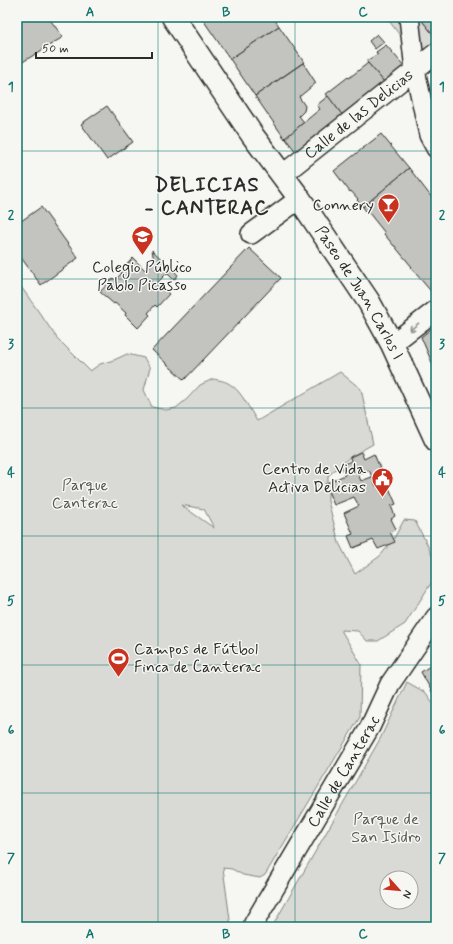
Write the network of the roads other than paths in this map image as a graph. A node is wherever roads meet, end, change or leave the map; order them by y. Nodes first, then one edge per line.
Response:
1 (172, 17) edge
2 (409, 17) edge
3 (436, 53) edge
4 (415, 70) junction
5 (436, 148) edge
6 (282, 175) junction
7 (299, 199) junction
8 (251, 234) dead end
9 (436, 310) edge
10 (392, 344) junction
11 (436, 440) edge
12 (436, 617) edge
13 (254, 927) edge

1 - 6 main road, Paseo de Juan Carlos I
2 - 4 street
3 - 4 street, Calle de las Delicias
4 - 5 street
4 - 6 street, Calle de las Delicias
6 - 7 main road, Paseo de Juan Carlos I
7 - 8 street
7 - 10 main road, Paseo de Juan Carlos I
9 -> 10 street
10 - 11 main road, Paseo de Juan Carlos I
12 - 13 street, Calle de Canterac

